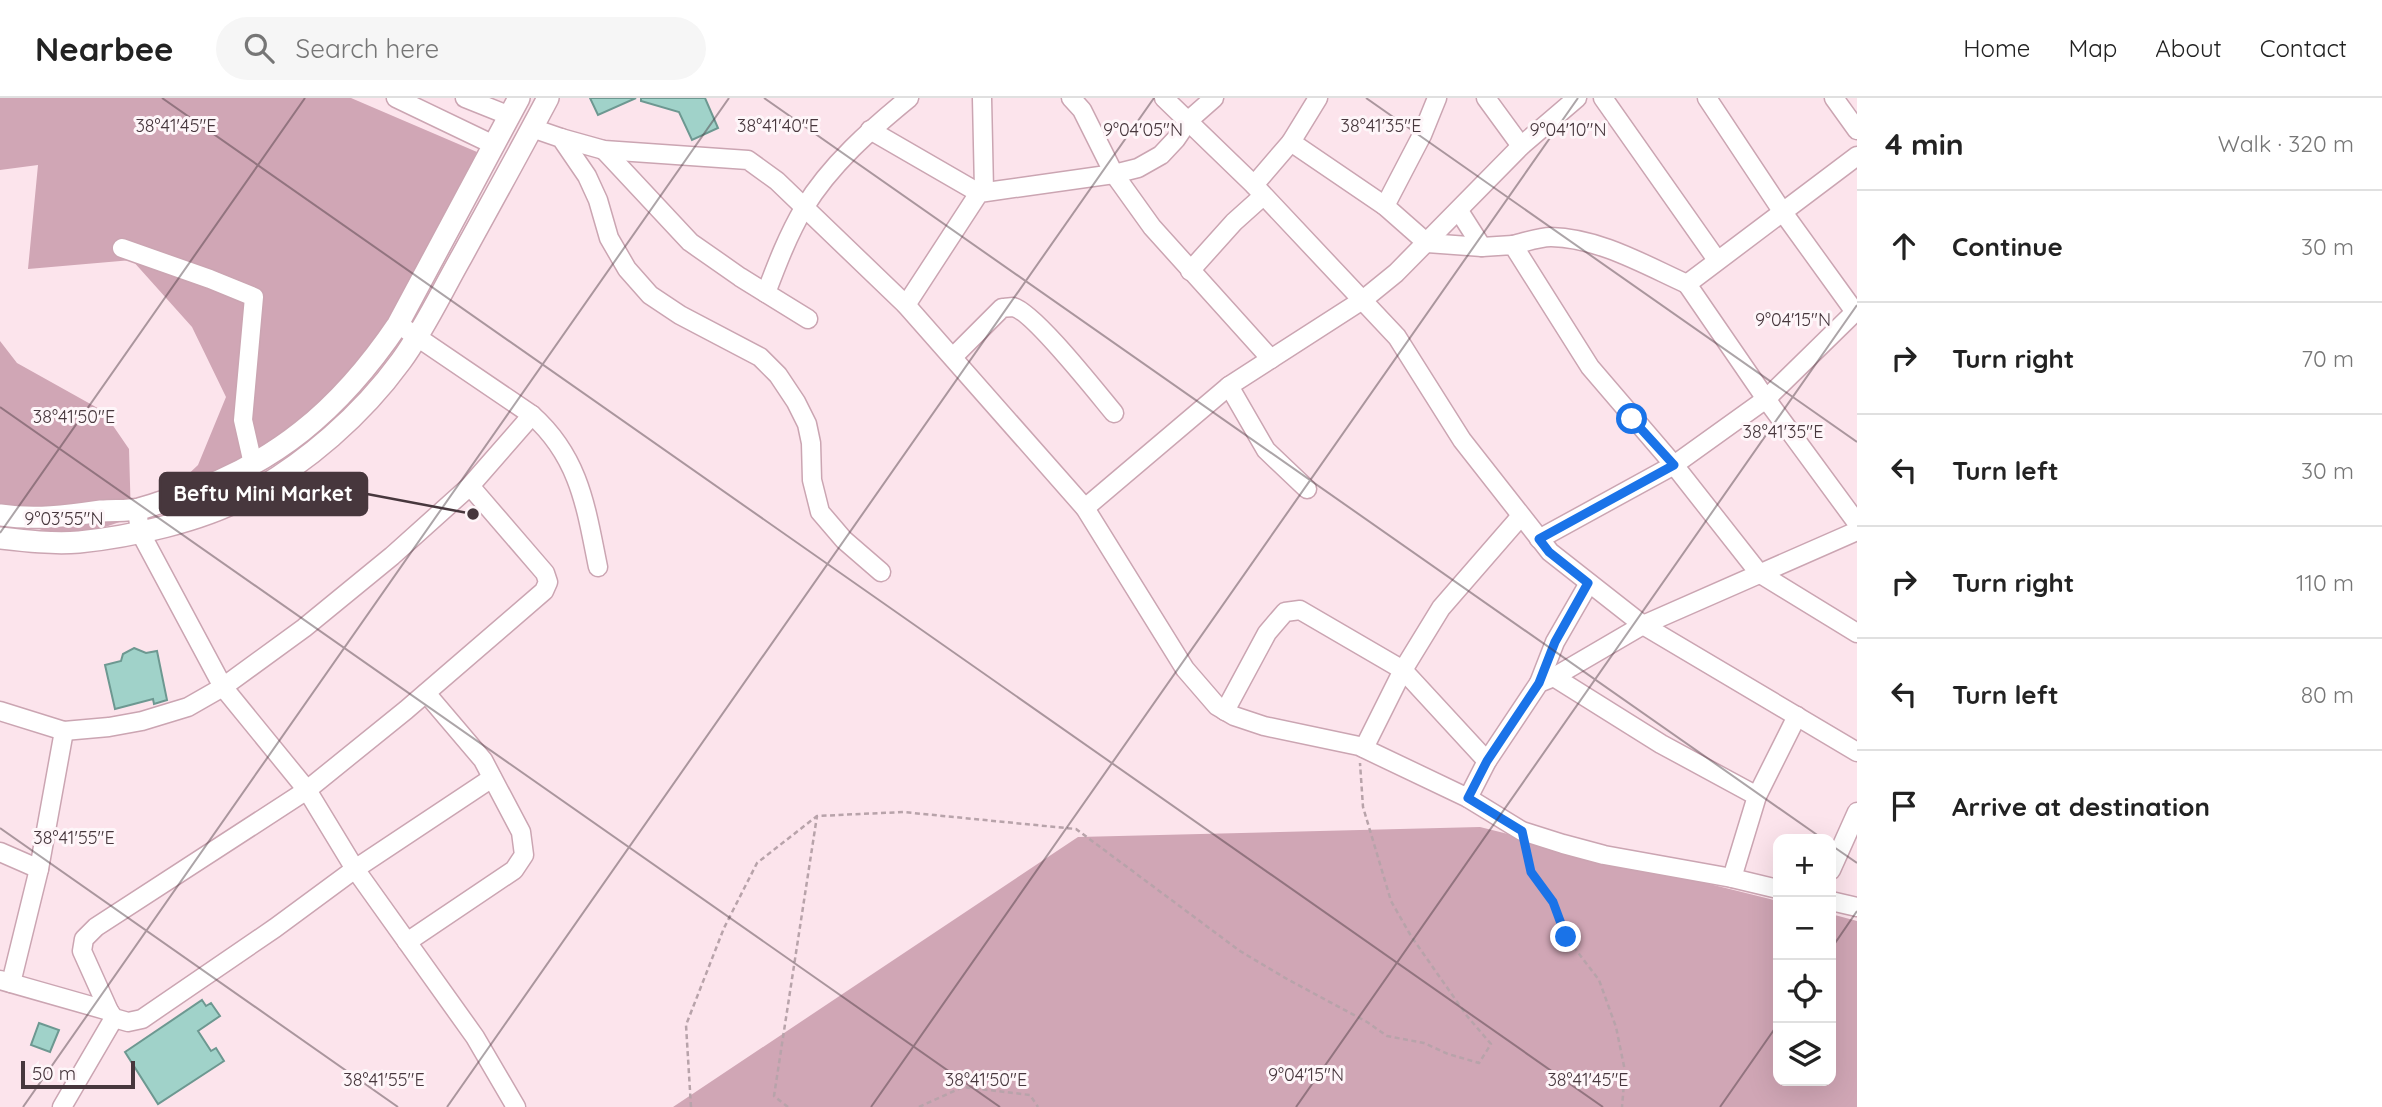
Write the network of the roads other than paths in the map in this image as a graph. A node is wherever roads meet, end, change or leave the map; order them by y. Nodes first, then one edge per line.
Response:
1 (396, 98) edge
2 (465, 98) edge
3 (548, 98) edge
4 (909, 98) edge
5 (982, 98) edge
6 (1071, 98) edge
7 (1164, 98) edge
8 (1214, 98) edge
9 (1318, 98) edge
10 (1437, 98) edge
11 (1486, 98) edge
12 (1577, 98) edge
13 (1603, 98) edge
14 (1707, 98) edge
15 (1834, 98) edge
16 (514, 107) edge
17 (1189, 120) junction
18 (532, 128) junction
19 (870, 130) junction
20 (1857, 130) edge
21 (561, 138) junction
22 (1291, 142) junction
23 (494, 145) junction
24 (1521, 146) junction
25 (604, 150) junction
26 (1857, 156) edge
27 (1114, 174) junction
28 (1259, 190) junction
29 (982, 192) junction
30 (1385, 206) junction
31 (805, 207) junction
32 (1459, 211) junction
33 (1782, 211) junction
34 (1427, 243) junction
35 (1513, 245) junction
36 (1482, 247) junction
37 (122, 248) dead end
38 (1717, 260) junction
39 (1190, 271) junction
40 (1687, 284) junction
41 (766, 293) junction
42 (1364, 299) junction
43 (906, 304) junction
44 (1856, 311) edge
45 (808, 319) dead end
46 (398, 324) junction
47 (418, 337) junction
48 (953, 357) junction
49 (1271, 359) junction
50 (1229, 386) junction
51 (1766, 399) junction
52 (1114, 413) dead end
53 (532, 415) junction
54 (253, 464) junction
55 (1674, 465) junction
56 (470, 486) junction
57 (1307, 489) dead end
58 (1085, 508) junction
59 (137, 509) junction
60 (0, 515) edge
61 (1521, 516) junction
62 (1857, 523) edge
63 (1857, 531) edge
64 (140, 532) junction
65 (0, 538) edge
66 (1539, 539) junction
67 (598, 567) dead end
68 (881, 572) dead end
69 (1759, 573) junction
70 (1588, 583) junction
71 (1643, 625) junction
72 (1857, 634) edge
73 (1403, 670) junction
74 (1547, 680) junction
75 (223, 687) junction
76 (426, 692) junction
77 (1225, 711) junction
78 (3, 715) edge
79 (1797, 716) junction
80 (64, 731) junction
81 (1362, 747) junction
82 (1857, 752) edge
83 (1487, 761) junction
84 (492, 778) junction
85 (307, 790) junction
86 (1757, 796) junction
87 (1468, 798) junction
88 (1857, 812) edge
89 (0, 852) edge
90 (1836, 859) edge
91 (39, 869) junction
92 (355, 869) junction
93 (1732, 878) junction
94 (1773, 888) edge
95 (1836, 902) edge
96 (1857, 907) edge
97 (407, 942) junction
98 (6, 981) edge
99 (111, 1014) junction
100 (62, 1107) edge
101 (516, 1107) edge

1 - 23 street
2 - 16 street
3 - 18 main road
4 - 19 street
5 - 29 street
6 - 27 street
7 - 17 street
8 - 17 street
9 - 22 street
10 - 30 street
11 - 24 street
12 - 24 street
13 - 38 street
14 - 33 street
15 - 20 street
16 - 23 main road
17 - 27 street
17 - 28 street
18 - 21 street
18 - 47 main road
19 - 29 street
19 - 31 street
21 - 25 street
21 - 68 street
22 - 28 street
22 - 30 street
23 - 46 main road
24 - 32 street
25 - 31 street
25 - 41 street
26 - 33 street
27 - 29 street
27 - 39 street
28 - 39 street
28 - 42 street
29 - 43 street
30 - 34 street
31 - 41 street
31 - 43 street
32 - 34 street
32 - 36 street
33 - 38 street
33 - 44 street
34 - 36 street
34 - 42 street
35 - 36 street
35 - 40 street
35 - 55 street
37 - 54 street
38 - 40 street
39 - 49 street
40 - 51 street
41 - 45 street
42 - 49 street
42 - 61 street
43 - 48 street
44 - 51 street
46 - 47 street
46 - 54 main road
47 - 53 street
47 - 64 main road
48 - 52 street
48 - 58 street
49 - 50 street
50 - 57 street
50 - 58 street
51 - 55 street
51 - 62 street
53 - 56 street
53 - 67 street
54 - 59 main road
55 - 66 street
55 - 69 street
56 - 75 street
56 - 76 street
58 - 77 street
59 - 60 main road
59 - 64 street
61 - 66 street
61 - 73 street
63 - 69 street
64 - 65 main road
64 - 75 street
66 - 70 street
69 - 71 street
69 - 72 street
70 - 71 street
70 - 74 street
71 - 74 street
71 - 79 street
73 - 77 street
73 - 81 street
73 - 83 street
74 - 83 street
74 - 86 street
75 - 80 street
75 - 85 street
76 - 84 street
76 - 85 street
77 - 81 street
78 - 80 street
79 - 82 street
79 - 86 street
80 - 91 street
81 - 87 street
83 - 87 street
84 - 92 street
84 - 97 street
85 - 92 street
85 - 99 street
86 - 93 street
87 - 93 street
88 - 90 street
89 - 91 street
91 - 98 street
92 - 97 street
92 - 99 street
93 - 94 street
95 - 96 street
97 - 101 street
98 - 99 street
99 - 100 street

